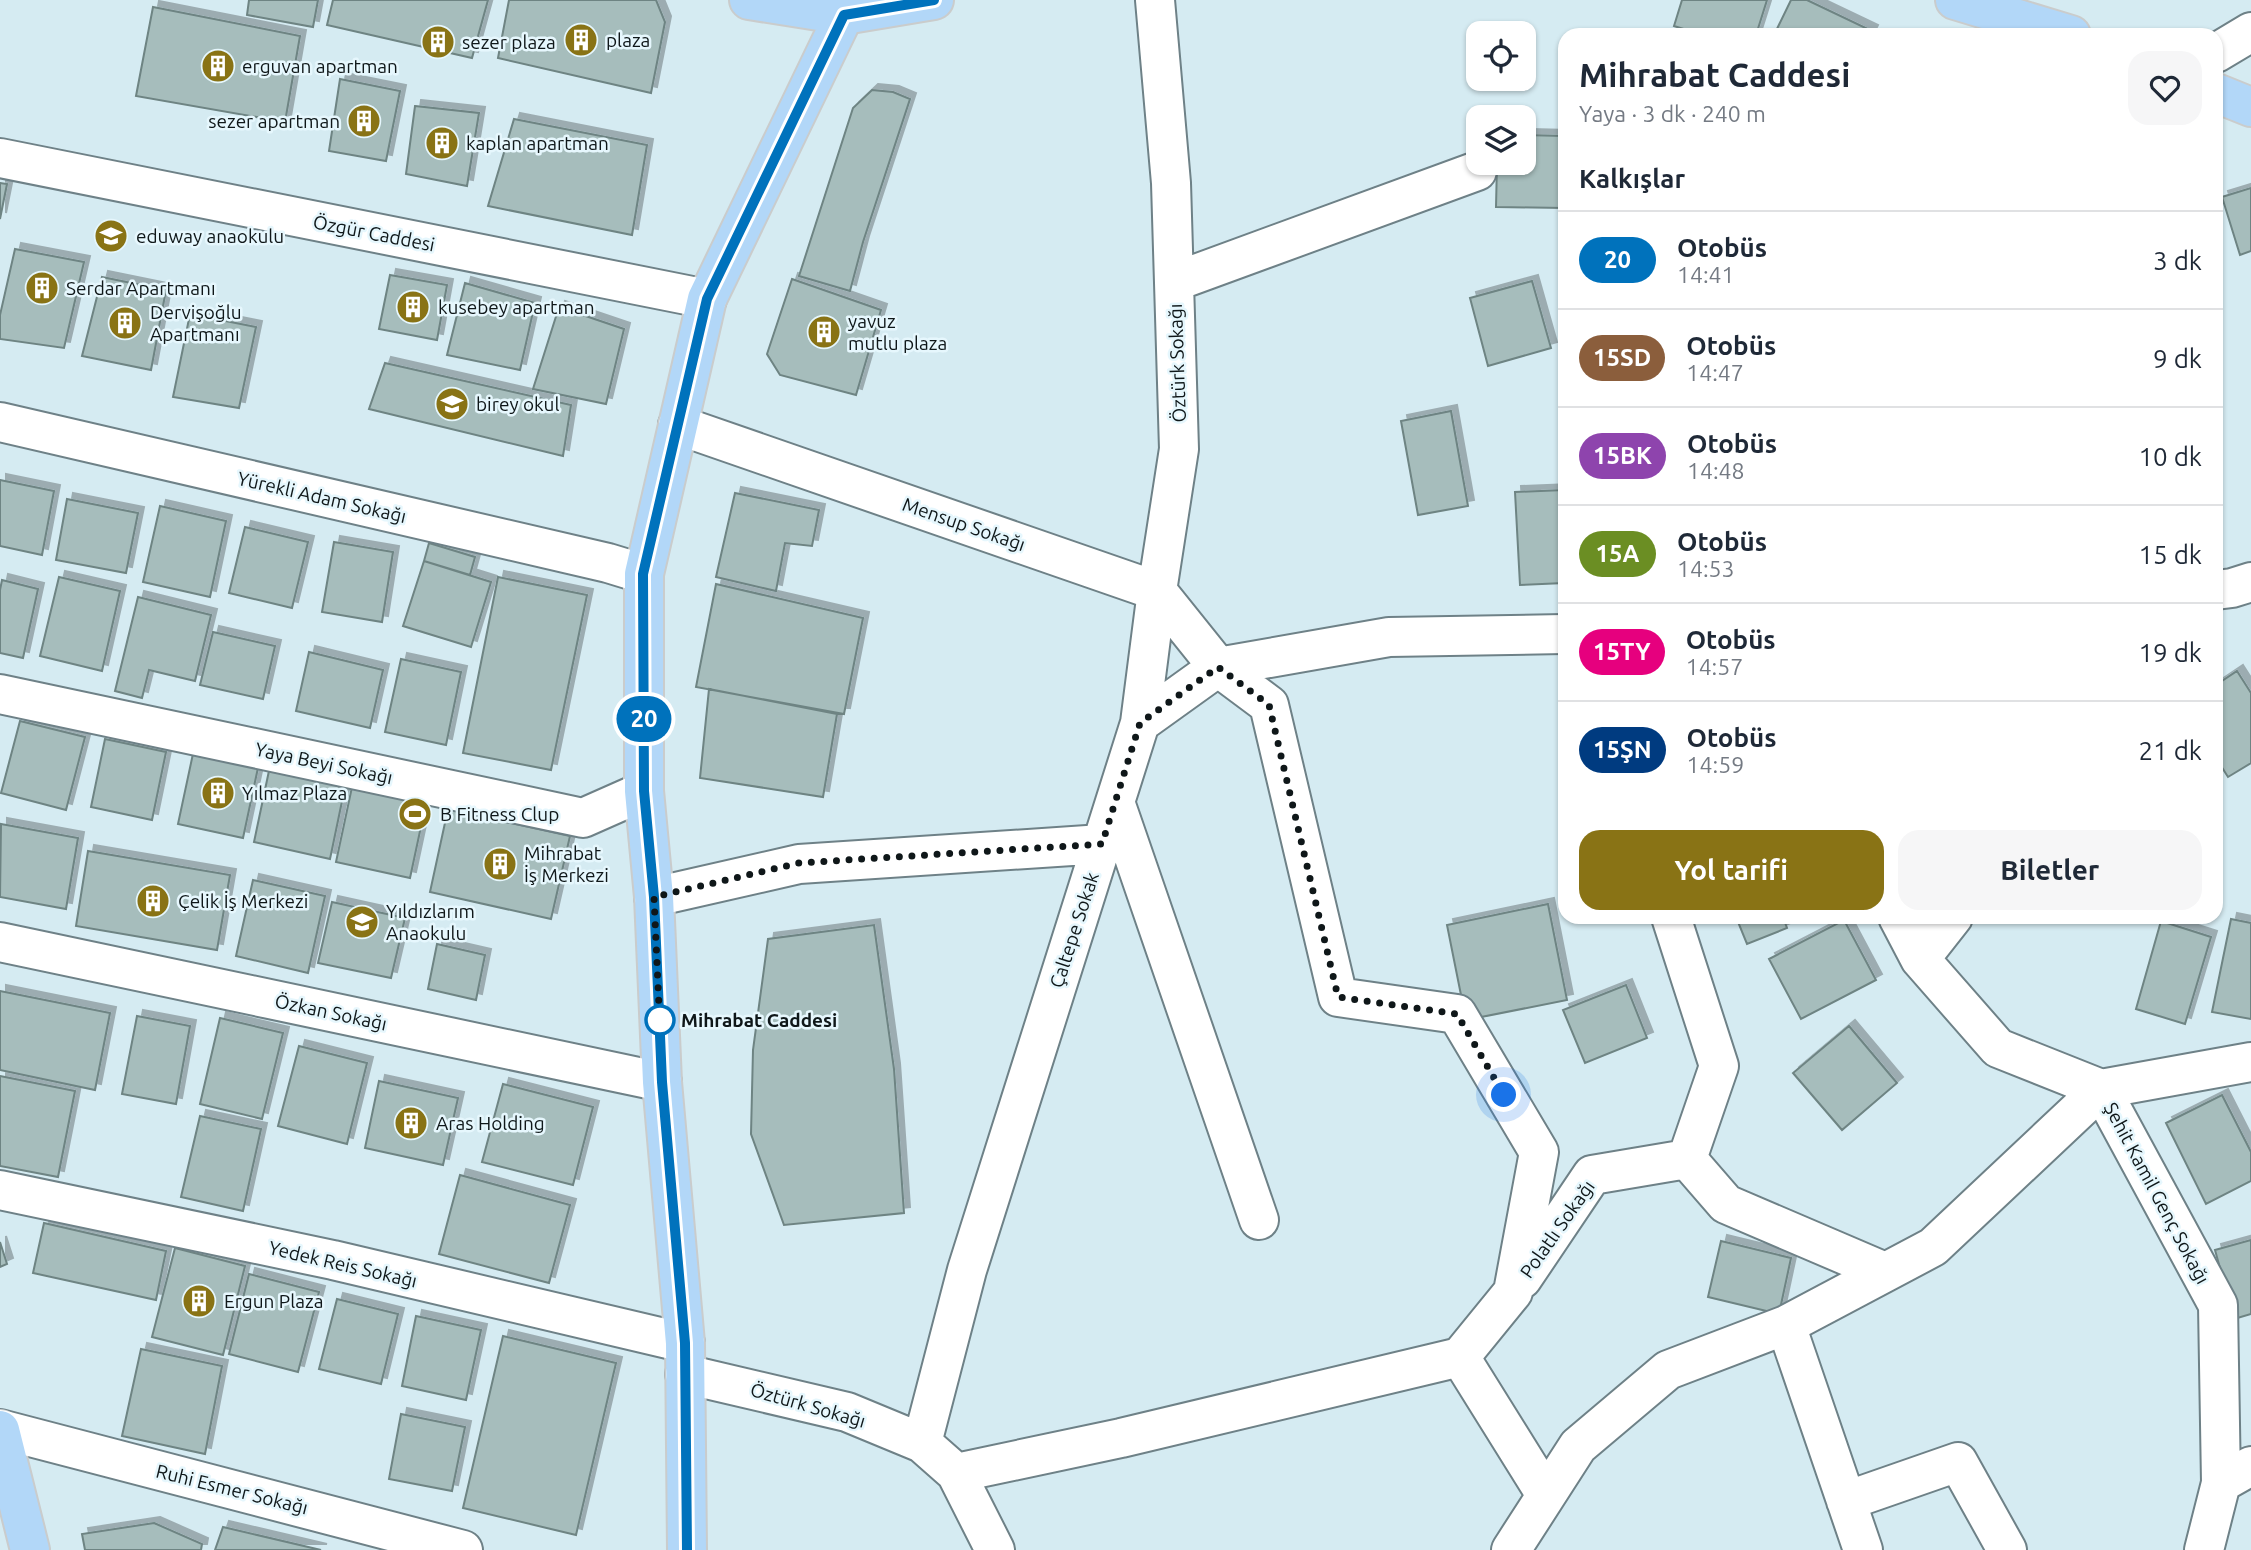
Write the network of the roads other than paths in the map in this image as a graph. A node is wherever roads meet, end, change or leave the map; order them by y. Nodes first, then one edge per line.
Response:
1 (748, 0) edge
2 (934, 0) edge
3 (1154, 0) edge
4 (1955, 0) edge
5 (844, 15) junction
6 (2048, 28) edge
7 (2251, 32) edge
8 (2223, 49) edge
9 (2223, 96) edge
10 (2251, 107) edge
11 (0, 158) edge
12 (1469, 175) edge
13 (1174, 282) junction
14 (707, 299) junction
15 (0, 422) edge
16 (678, 425) junction
17 (643, 574) junction
18 (2251, 582) edge
19 (2223, 589) edge
20 (1157, 591) junction
21 (1558, 637) edge
22 (1218, 667) junction
23 (0, 694) edge
24 (1140, 723) junction
25 (644, 791) junction
26 (1115, 802) junction
27 (1102, 844) junction
28 (654, 897) junction
29 (1673, 924) edge
30 (1902, 924) edge
31 (1947, 924) edge
32 (0, 942) edge
33 (1920, 958) junction
34 (2251, 1062) edge
35 (662, 1082) junction
36 (2101, 1089) junction
37 (1687, 1159) junction
38 (0, 1190) edge
39 (1259, 1220) dead end
40 (1885, 1272) junction
41 (1513, 1292) junction
42 (1786, 1325) junction
43 (1460, 1357) junction
44 (685, 1359) junction
45 (0, 1430) edge
46 (922, 1443) junction
47 (956, 1473) junction
48 (2236, 1474) edge
49 (1546, 1495) junction
50 (1846, 1501) junction
51 (30, 1550) edge
52 (463, 1550) edge
53 (687, 1550) edge
54 (996, 1550) edge
55 (1511, 1550) edge
56 (1863, 1550) edge
57 (2007, 1550) edge
58 (2204, 1550) edge

1 - 5 main road
2 - 5 main road
3 - 13 street, Öztürk Sokağı
4 - 6 main road
5 - 14 main road
7 - 8 street
9 - 10 main road
11 - 14 street, Özgür Caddesi
12 - 13 street
13 - 20 street, Öztürk Sokağı
14 - 16 main road
15 - 17 street, Yürekli Adam Sokağı
16 - 17 main road
16 - 20 street, Mensup Sokağı
17 - 25 main road
18 - 19 street
20 - 22 street
20 - 24 street, Öztürk Sokağı
21 - 22 street
22 - 24 street
22 - 41 street
23 - 25 street, Yaya Beyi Sokağı
24 - 26 street, Çaltepe Sokak
25 - 28 main road
26 - 27 street, Çaltepe Sokak
26 - 39 street
27 - 28 street
27 - 46 street, Çaltepe Sokak
28 - 35 main road
29 - 37 street
30 - 33 street, Şehit Kamil Genç Sokağı
31 - 33 street
32 - 35 street, Özkan Sokağı
33 - 36 street, Şehit Kamil Genç Sokağı
34 - 36 street
35 - 44 main road
36 - 40 street
36 - 48 street, Şehit Kamil Genç Sokağı
37 - 40 street
37 - 41 street, Polatlı Sokağı
38 - 44 street, Yedek Reis Sokağı
40 - 42 street
41 - 43 street, Polatlı Sokağı
42 - 49 street
42 - 50 street
43 - 47 street
43 - 49 street
44 - 46 street, Öztürk Sokağı
44 - 53 main road
45 - 51 main road
45 - 52 street, Ruhi Esmer Sokağı
46 - 47 street, Öztürk Sokağı
47 - 54 street, Öztürk Sokağı
48 - 58 street, Şehit Kamil Genç Sokağı
49 - 55 street
50 - 56 street
50 - 57 street

